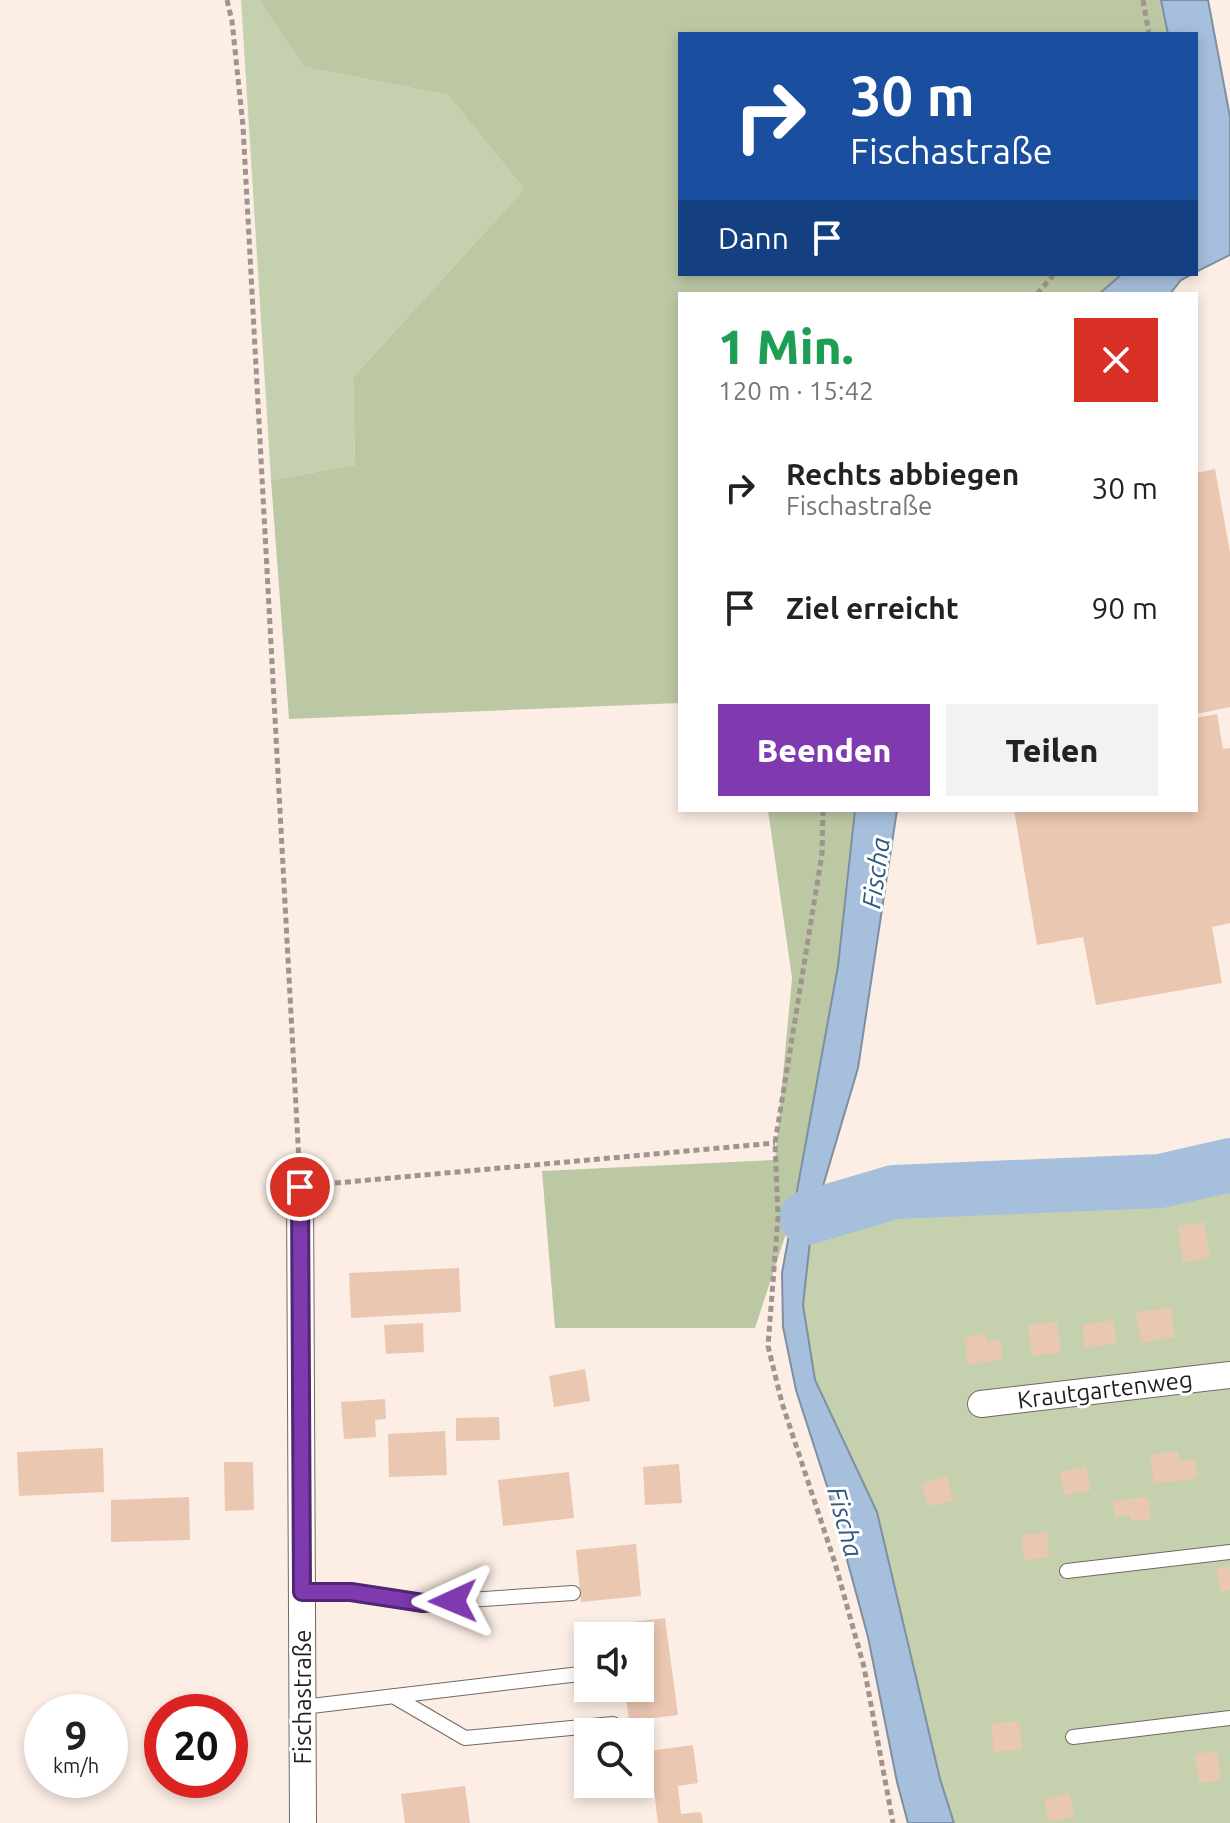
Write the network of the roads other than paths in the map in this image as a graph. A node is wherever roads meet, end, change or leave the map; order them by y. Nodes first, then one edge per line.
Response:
1 (300, 1187) road end
2 (1230, 1375) edge
3 (981, 1404) dead end
4 (1230, 1552) edge
5 (1067, 1571) dead end
6 (302, 1592) junction
7 (573, 1593) dead end
8 (574, 1675) edge
9 (393, 1696) junction
10 (303, 1707) junction
11 (1230, 1718) edge
12 (574, 1728) edge
13 (1073, 1737) dead end
14 (303, 1823) edge

1 - 6 street, Fischastraße
2 - 3 street, Krautgartenweg
4 - 5 lane
6 - 7 lane
6 - 10 street, Fischastraße
8 - 9 lane
9 - 10 lane
9 - 12 lane
10 - 14 street, Fischastraße
11 - 13 lane

